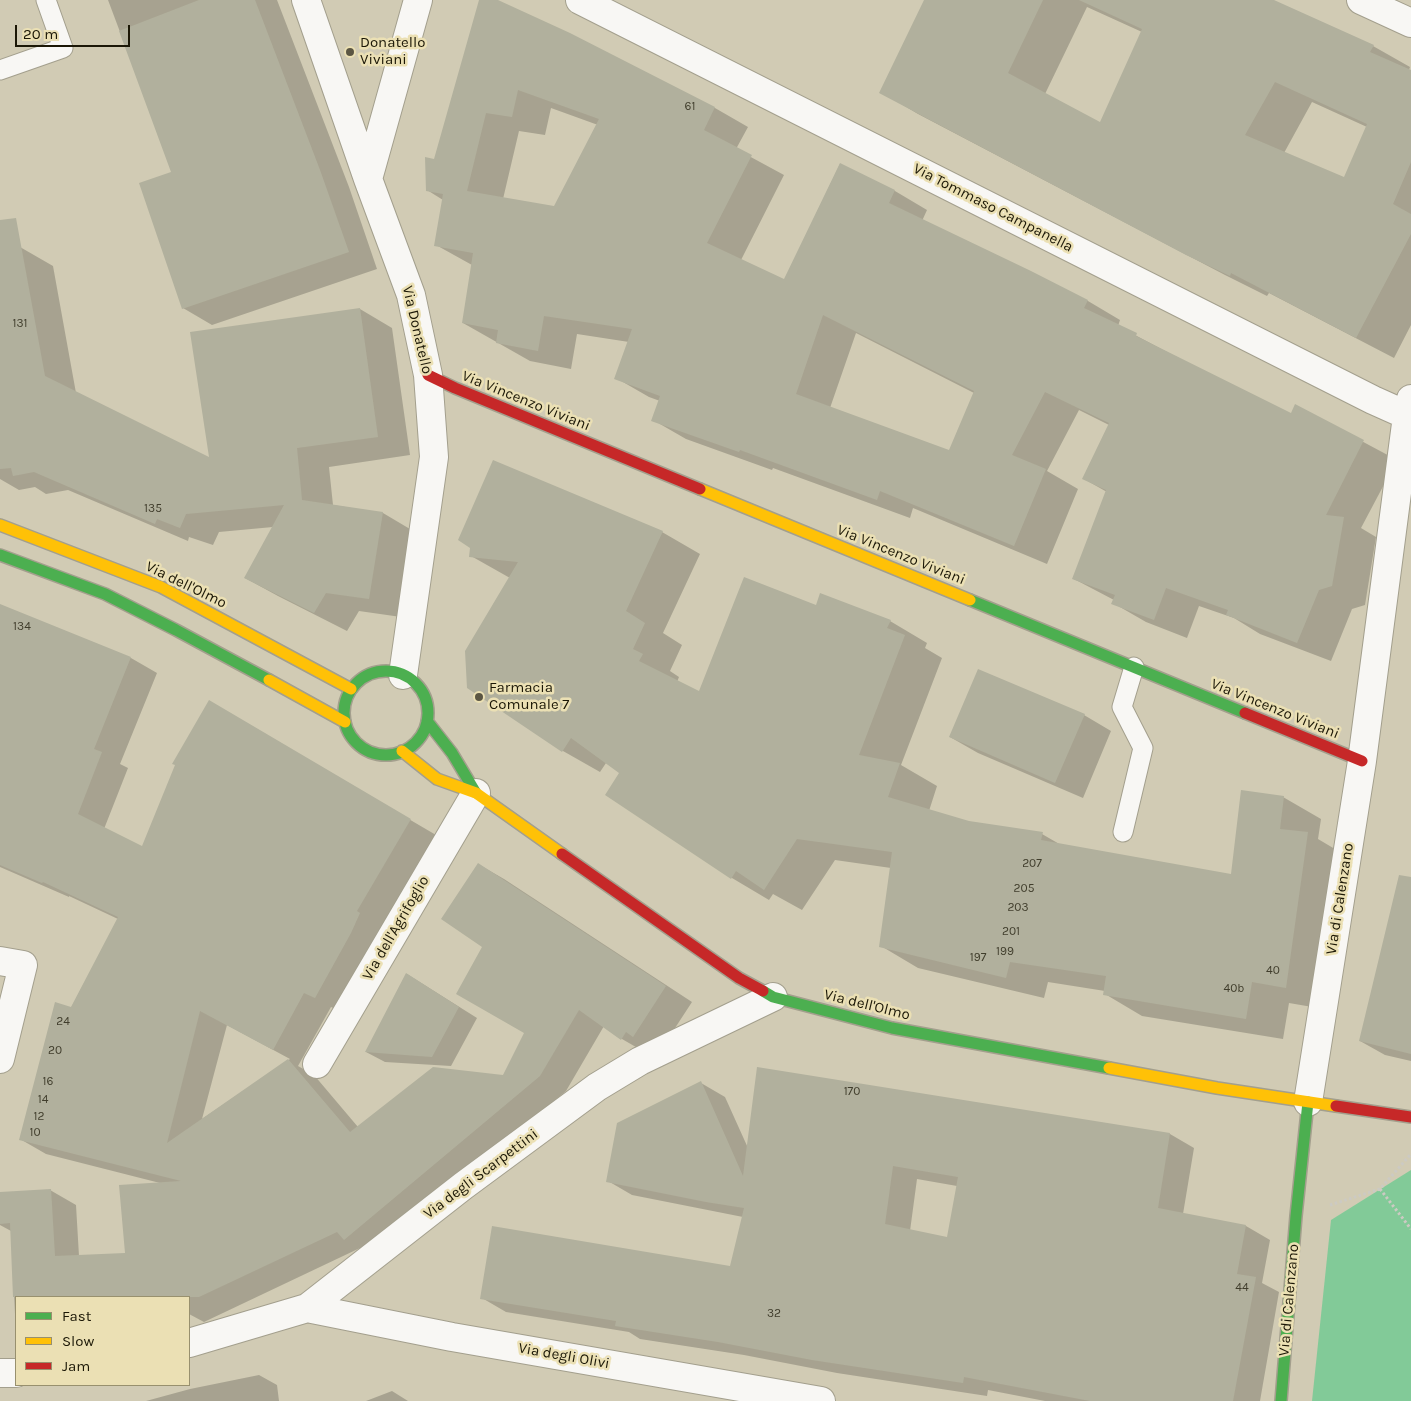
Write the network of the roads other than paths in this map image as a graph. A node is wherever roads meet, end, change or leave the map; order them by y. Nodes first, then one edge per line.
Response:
1 (46, 0) edge
2 (306, 0) edge
3 (418, 0) edge
4 (580, 0) edge
5 (1361, 0) edge
6 (1411, 23) edge
7 (0, 70) edge
8 (368, 178) junction
9 (428, 375) junction
10 (1410, 410) edge
11 (0, 525) edge
12 (0, 555) edge
13 (1134, 667) junction
14 (403, 675) junction
15 (351, 689) junction
16 (427, 721) junction
17 (345, 722) junction
18 (402, 751) junction
19 (1362, 762) junction
20 (476, 792) junction
21 (1123, 832) dead end
22 (0, 961) edge
23 (773, 996) junction
24 (0, 1059) edge
25 (316, 1064) dead end
26 (1308, 1102) junction
27 (1411, 1117) edge
28 (307, 1308) junction
29 (190, 1343) edge
30 (0, 1373) edge
31 (15, 1373) edge
32 (821, 1401) edge
33 (1281, 1401) edge

1 - 7 lane
2 - 8 street, Via Donatello
3 - 8 street
4 - 10 street, Via Tommaso Campanella
5 - 6 street
8 - 9 street, Via Donatello
9 - 13 street, Via Vincenzo Viviani
9 - 14 street, Via Donatello
10 - 19 street, Via di Calenzano
11 - 15 street, Via dell'Olmo
12 - 17 street
13 - 19 street, Via Vincenzo Viviani
13 - 21 lane
14 - 15 street
14 - 16 street
15 - 17 street
16 - 18 street
16 - 20 street, Via dell'Olmo
17 - 18 street
18 - 20 street, Via dell'Olmo
19 - 26 street, Via di Calenzano
20 - 23 street, Via dell'Olmo
20 - 25 street, Via dell'Agrifoglio
22 - 24 street
23 - 26 street, Via dell'Olmo
23 - 28 street, Via degli Scarpettini
26 - 27 street, Via dell'Olmo
26 - 33 street, Via di Calenzano
28 - 29 street, Via degli Scarpettini
28 - 32 street, Via degli Olivi
30 - 31 street

